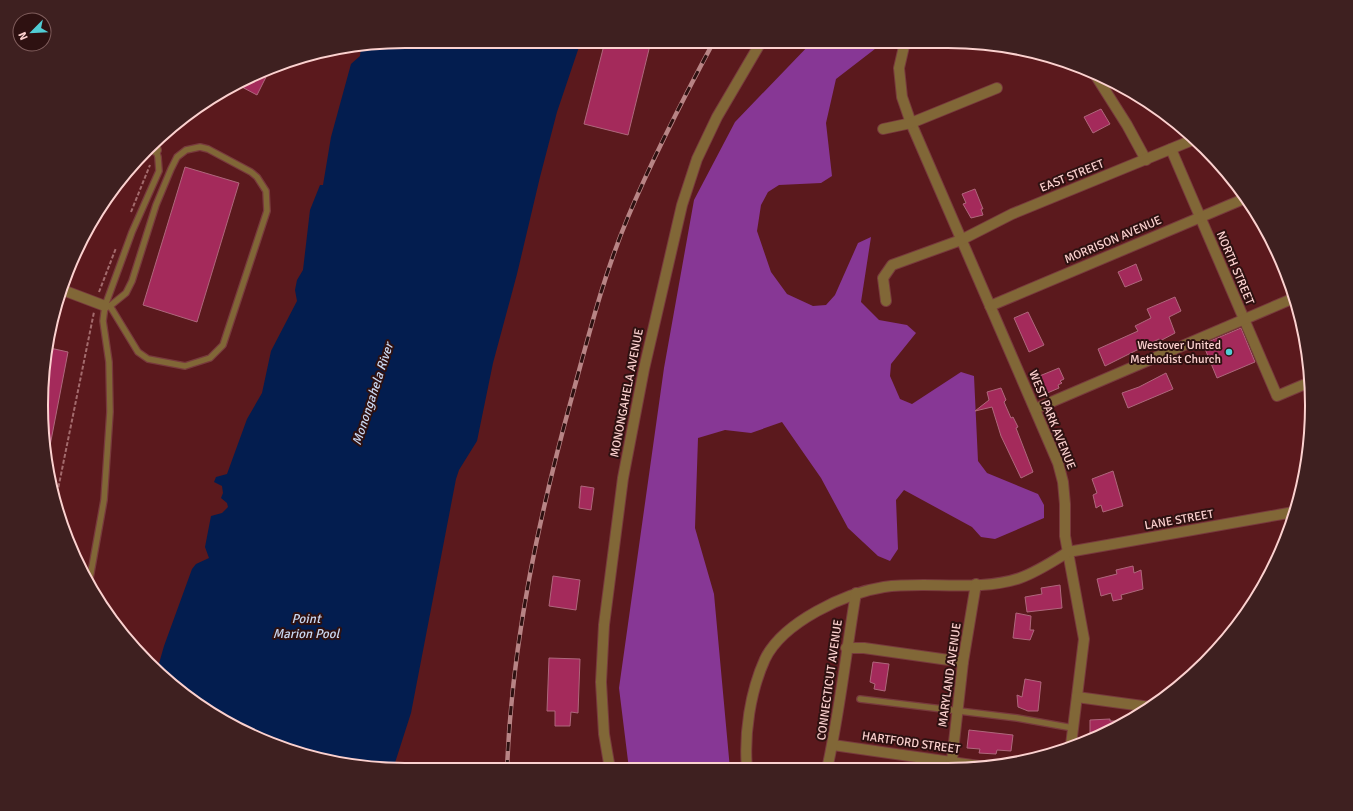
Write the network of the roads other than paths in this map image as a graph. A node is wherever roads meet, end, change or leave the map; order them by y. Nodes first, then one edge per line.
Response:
1 (757, 48) edge
2 (904, 48) edge
3 (1100, 82) edge
4 (997, 88) dead end
5 (911, 123) junction
6 (883, 129) dead end
7 (1189, 142) edge
8 (1171, 149) junction
9 (155, 151) edge
10 (1146, 160) junction
11 (1240, 201) edge
12 (1200, 218) junction
13 (961, 240) junction
14 (67, 291) edge
15 (1289, 300) edge
16 (886, 301) dead end
17 (108, 306) junction
18 (990, 306) junction
19 (1243, 320) junction
20 (1304, 385) edge
21 (1035, 409) junction
22 (1288, 513) edge
23 (1068, 552) junction
24 (91, 574) edge
25 (976, 584) junction
26 (856, 594) junction
27 (846, 648) junction
28 (963, 662) junction
29 (1077, 697) junction
30 (860, 699) dead end
31 (1141, 706) edge
32 (957, 711) junction
33 (1073, 728) junction
34 (1072, 741) edge
35 (833, 745) junction
36 (609, 763) edge
37 (747, 763) edge
38 (828, 763) edge
39 (935, 763) edge
40 (952, 763) edge

1 - 36 street, MONONGAHELA AVENUE
2 - 5 street, WEST PARK AVENUE
3 - 10 street
4 - 5 street
5 - 6 street
5 - 13 street, WEST PARK AVENUE
7 - 8 street, EAST STREET
8 - 10 street, EAST STREET
8 - 12 street, NORTH STREET
9 - 17 lane
10 - 13 street, EAST STREET
11 - 12 street, MORRISON AVENUE
12 - 18 street, MORRISON AVENUE
12 - 19 street, NORTH STREET
13 - 16 street, EAST STREET
13 - 18 street, WEST PARK AVENUE
14 - 17 street
15 - 19 street
17 - 17 lane
17 - 24 lane
18 - 21 street, WEST PARK AVENUE
19 - 20 street, NORTH STREET
19 - 21 street
21 - 23 street, WEST PARK AVENUE
22 - 23 street, LANE STREET
23 - 25 street
23 - 29 street, WEST PARK AVENUE
25 - 26 street
25 - 28 street, MARYLAND AVENUE
26 - 27 street, CONNECTICUT AVENUE
26 - 37 street
27 - 28 street
27 - 35 street, CONNECTICUT AVENUE
28 - 32 street, MARYLAND AVENUE
29 - 31 street
29 - 33 street, WEST PARK AVENUE
30 - 32 lane
32 - 33 lane
32 - 40 street, MARYLAND AVENUE
33 - 34 street, WEST PARK AVENUE
35 - 38 street, CONNECTICUT AVENUE
35 - 39 street, HARTFORD STREET

